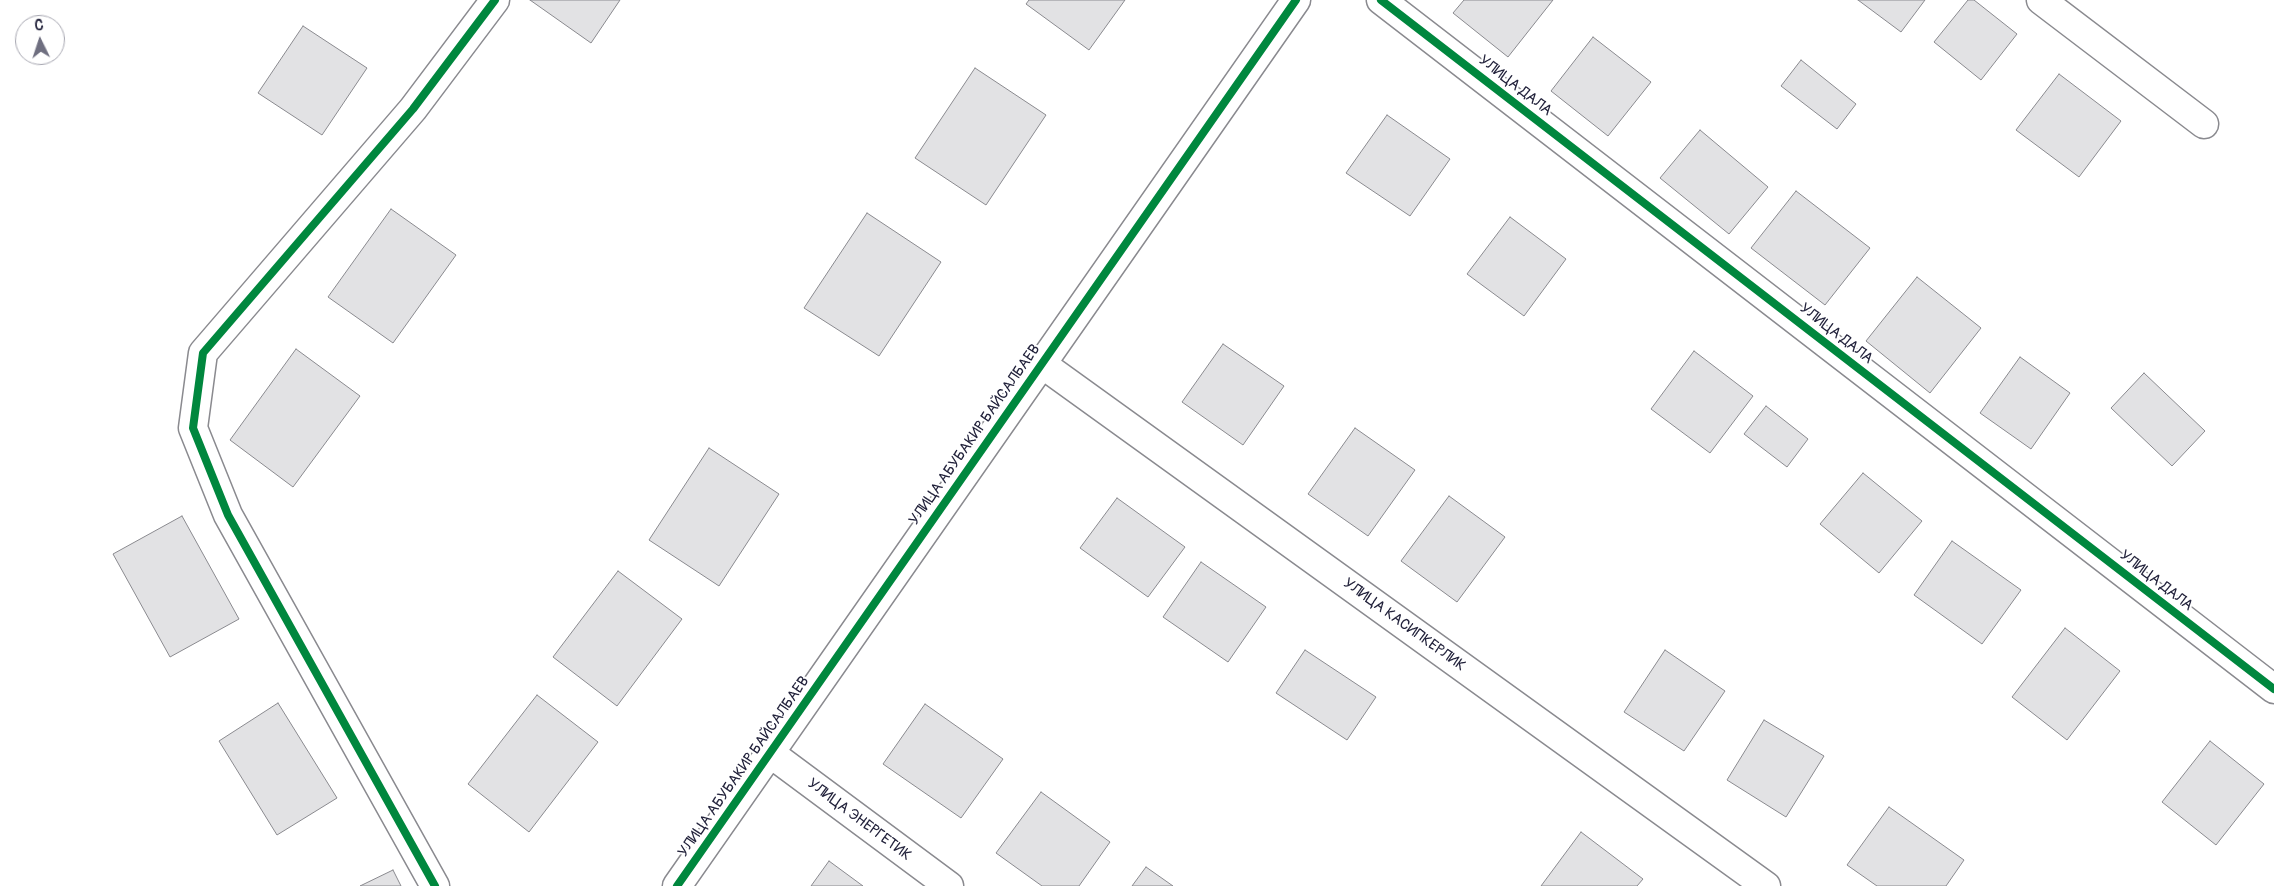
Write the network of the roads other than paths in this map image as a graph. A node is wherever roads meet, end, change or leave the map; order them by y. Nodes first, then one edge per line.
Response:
1 (495, 0) edge
2 (1296, 0) edge
3 (2041, 0) edge
4 (1391, 3) edge
5 (2204, 124) dead end
6 (1042, 364) junction
7 (2274, 689) edge
8 (770, 754) junction
9 (435, 886) edge
10 (677, 886) edge
11 (948, 886) edge
12 (1766, 886) edge

1 - 9 street
2 - 6 street, УЛИЦА АБУБАКИР БАЙСАЛБАЕВ
3 - 5 street
4 - 7 street, УЛИЦА ДАЛА
6 - 8 street, УЛИЦА АБУБАКИР БАЙСАЛБАЕВ
6 - 12 street, УЛИЦА КАСИПКЕРЛИК
8 - 10 street, УЛИЦА АБУБАКИР БАЙСАЛБАЕВ
8 - 11 street, УЛИЦА ЭНЕРГЕТИК

